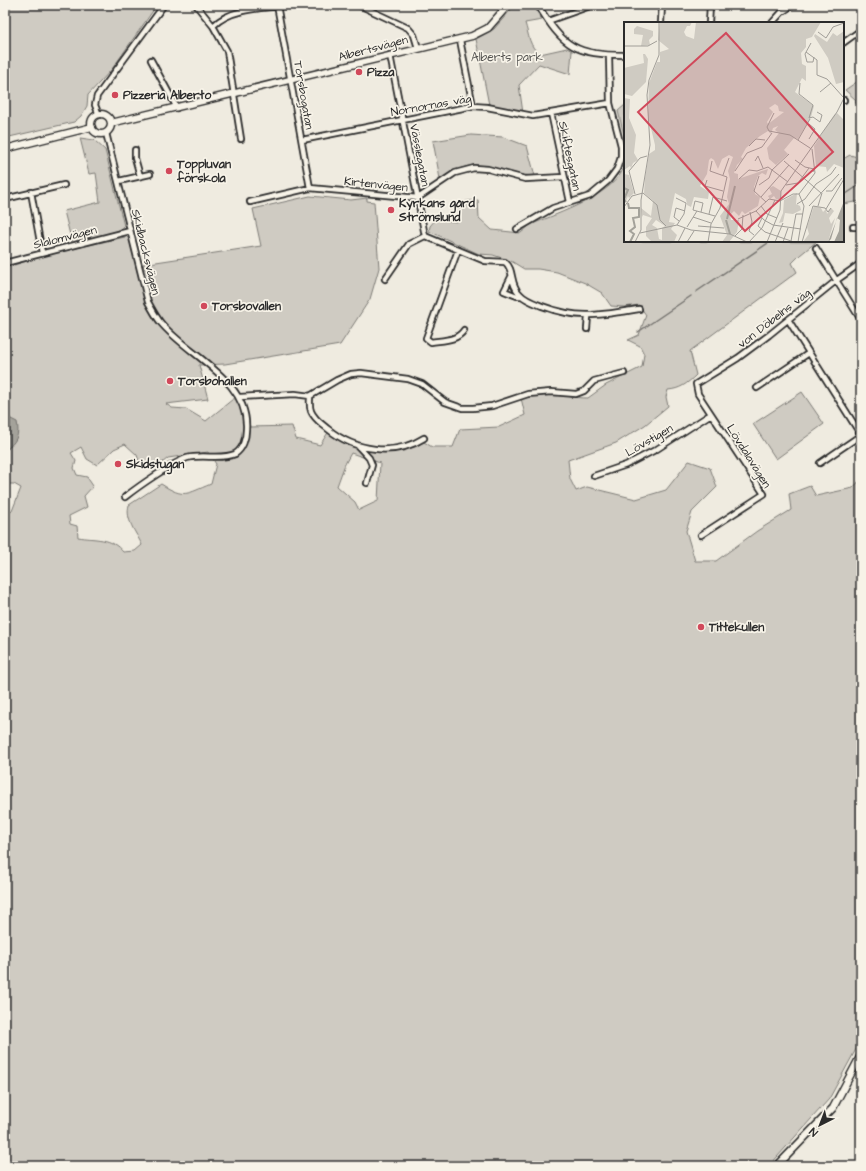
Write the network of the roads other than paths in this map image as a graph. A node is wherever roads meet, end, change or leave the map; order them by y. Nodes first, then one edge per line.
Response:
1 (164, 5) edge
2 (196, 5) edge
3 (292, 5) edge
4 (359, 5) edge
5 (508, 5) edge
6 (538, 5) edge
7 (593, 5) edge
8 (662, 5) edge
9 (710, 5) edge
10 (793, 5) edge
11 (277, 6) edge
12 (548, 21) junction
13 (661, 22) edge
14 (708, 22) edge
15 (773, 22) edge
16 (213, 26) junction
17 (861, 30) edge
18 (460, 40) junction
19 (844, 42) edge
20 (418, 48) junction
21 (390, 55) junction
22 (609, 55) junction
23 (624, 55) edge
24 (151, 60) dead end
25 (291, 80) junction
26 (233, 94) junction
27 (610, 103) junction
28 (473, 106) junction
29 (177, 108) junction
30 (551, 113) junction
31 (99, 114) junction
32 (403, 120) junction
33 (111, 123) junction
34 (92, 128) junction
35 (106, 134) junction
36 (241, 139) dead end
37 (302, 140) junction
38 (5, 149) edge
39 (135, 150) dead end
40 (150, 174) dead end
41 (140, 176) junction
42 (564, 176) junction
43 (119, 181) junction
44 (64, 185) dead end
45 (310, 188) junction
46 (31, 192) junction
47 (418, 198) junction
48 (5, 199) edge
49 (250, 202) dead end
50 (570, 202) junction
51 (853, 227) dead end
52 (861, 227) edge
53 (517, 229) dead end
54 (130, 232) junction
55 (425, 236) junction
56 (816, 248) dead end
57 (458, 250) junction
58 (42, 253) junction
59 (861, 263) edge
60 (5, 264) edge
61 (511, 277) junction
62 (385, 279) dead end
63 (837, 280) junction
64 (521, 296) junction
65 (639, 309) dead end
66 (588, 316) junction
67 (861, 320) edge
68 (789, 321) junction
69 (587, 329) dead end
70 (464, 330) dead end
71 (809, 353) junction
72 (624, 373) dead end
73 (696, 384) joint
74 (757, 388) dead end
75 (310, 396) junction
76 (240, 397) junction
77 (711, 414) junction
78 (424, 438) dead end
79 (356, 445) junction
80 (820, 463) dead end
81 (594, 476) dead end
82 (368, 483) dead end
83 (125, 497) dead end
84 (701, 535) dead end
85 (861, 1055) edge
86 (777, 1166) edge

1 - 31 street
2 - 16 street
3 - 11 street
4 - 20 street
5 - 18 street, Albertsvägen
6 - 12 street
7 - 12 street
8 - 13 street
9 - 14 street
10 - 15 street
11 - 16 street
11 - 25 street, Torsbogatan
12 - 22 street
16 - 26 street
17 - 19 street
18 - 20 street, Albertsvägen
18 - 28 street
20 - 21 street, Albertsvägen
21 - 25 street, Albertsvägen
21 - 32 street, Vässlegatan
22 - 23 street
22 - 27 street
24 - 29 street
25 - 26 street, Albertsvägen
25 - 37 street, Torsbogatan
26 - 29 street, Albertsvägen
26 - 36 street
27 - 30 street, Nornornas väg
27 - 50 street
28 - 30 street, Nornornas väg
28 - 32 street, Nornornas väg
29 - 33 street, Albertsvägen
30 - 42 street, Skiftesgatan
31 - 33 street
31 - 34 street
32 - 37 street, Nornornas väg
32 - 47 street, Vässlegatan
33 - 35 street
34 - 35 street
34 - 38 street
35 - 43 street, Skidbacksvägen
37 - 45 street, Torsbogatan
39 - 41 street
40 - 41 street
41 - 43 street
42 - 47 street, Kirtenvägen
42 - 50 street, Skiftesgatan
43 - 54 street, Skidbacksvägen
44 - 46 street
45 - 47 street, Kirtenvägen
45 - 49 street, Kirtenvägen
46 - 48 street
46 - 58 street
47 - 55 street, Vässlegatan
50 - 53 street
51 - 52 street
54 - 58 street, Slalomvägen
54 - 76 street, Skidbacksvägen
55 - 57 street
55 - 62 street
56 - 63 street
57 - 61 street
57 - 70 street
58 - 60 street, Slalomvägen
59 - 63 street, von Döbelns väg
61 - 64 street
61 - 64 street
63 - 67 street
63 - 68 street, von Döbelns väg
64 - 66 street
65 - 66 street
66 - 69 street
68 - 71 street
68 - 73 street, von Döbelns väg
71 - 74 street
71 - 80 street
72 - 75 street
73 - 77 street, Lövdalavägen
75 - 76 street
75 - 79 street
76 - 83 street, Skidbacksvägen
77 - 81 street, Lövstigen
77 - 84 street, Lövdalavägen
78 - 79 street
79 - 82 street
85 - 86 street

